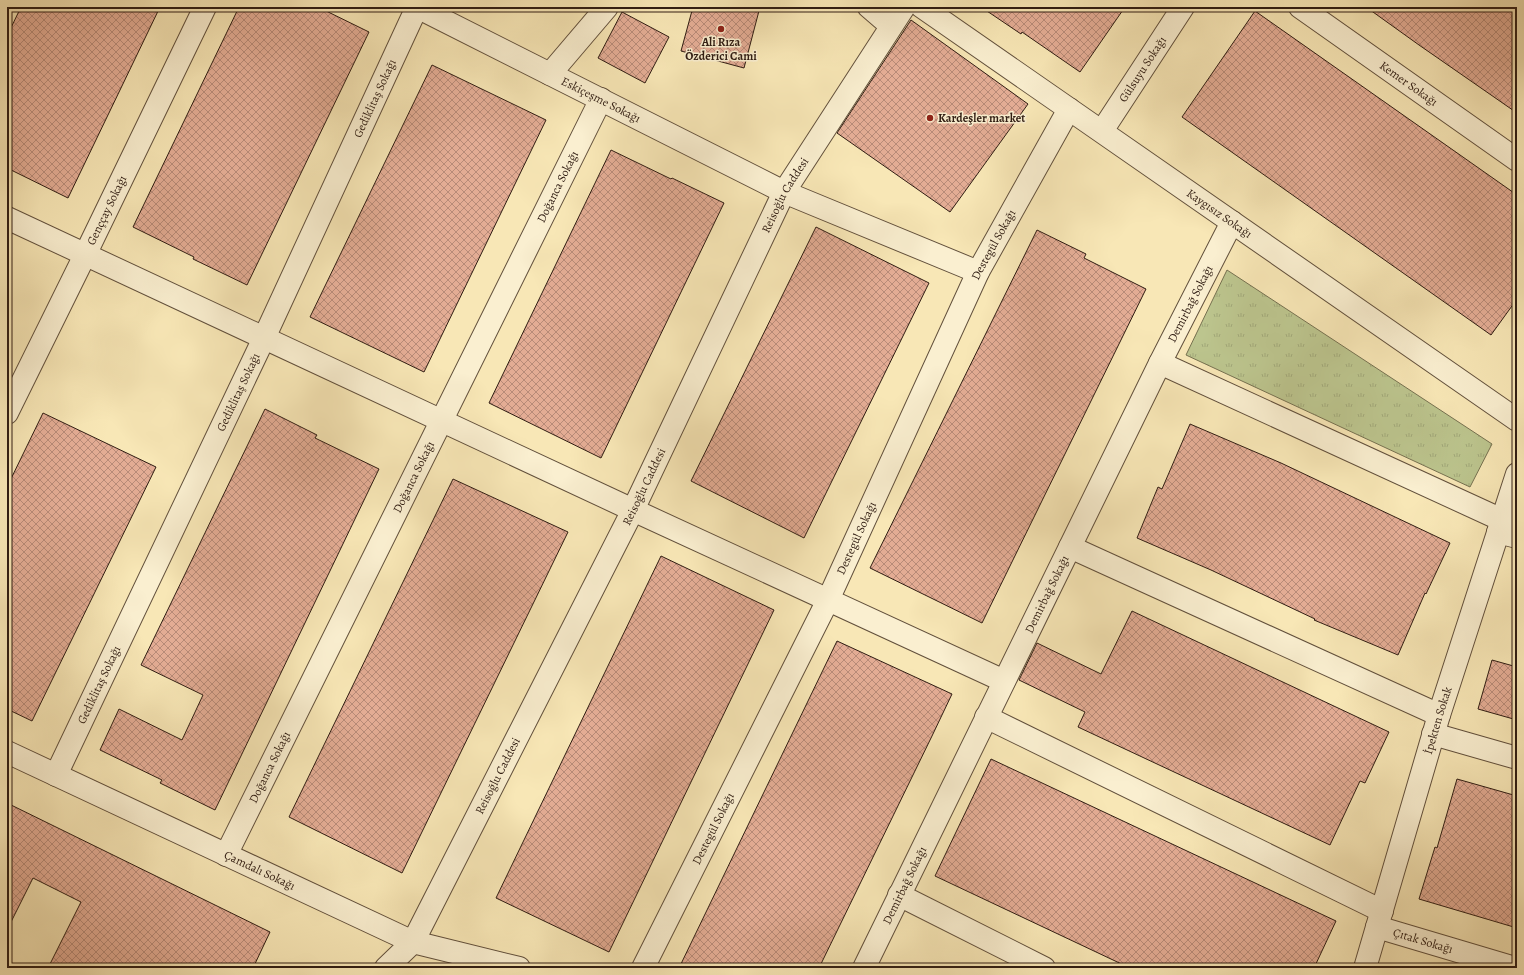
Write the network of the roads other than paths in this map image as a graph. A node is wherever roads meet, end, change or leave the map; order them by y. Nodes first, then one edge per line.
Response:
1 (206, 7) edge
2 (417, 7) edge
3 (607, 7) edge
4 (869, 7) edge
5 (904, 7) edge
6 (922, 7) edge
7 (1183, 7) edge
8 (1300, 7) edge
9 (891, 26) junction
10 (550, 74) junction
11 (601, 99) junction
12 (1069, 109) junction
13 (1102, 131) junction
14 (1517, 160) edge
15 (784, 192) junction
16 (7, 218) edge
17 (1232, 222) junction
18 (86, 255) junction
19 (978, 272) junction
20 (264, 338) junction
21 (1160, 363) junction
22 (7, 413) edge
23 (1517, 420) edge
24 (442, 421) junction
25 (1517, 474) edge
26 (633, 510) junction
27 (1506, 530) edge
28 (1070, 548) junction
29 (828, 600) junction
30 (1004, 681) junction
31 (986, 717) junction
32 (1436, 724) junction
33 (7, 752) edge
34 (1517, 758) edge
35 (56, 775) junction
36 (226, 855) junction
37 (899, 895) junction
38 (1379, 919) junction
39 (413, 942) junction
40 (386, 968) edge
41 (518, 968) edge
42 (643, 968) edge
43 (864, 968) edge
44 (1044, 968) edge
45 (1365, 968) edge
46 (1515, 968) edge

1 - 18 street, Genççay Sokağı
2 - 10 street, Eskiçeşme Sokağı
2 - 20 street, Gediklitaş Sokağı
3 - 10 street
4 - 9 street
5 - 9 street, Reisoğlu Caddesi
6 - 12 street, Kaygısız Sokağı
7 - 13 street, Gülsuyu Sokağı
8 - 14 street, Kemer Sokağı
9 - 15 street, Reisoğlu Caddesi
10 - 11 street, Eskiçeşme Sokağı
11 - 15 street, Eskiçeşme Sokağı
11 - 24 street, Doğanca Sokağı
12 - 13 street, Kaygısız Sokağı
12 - 19 street, Destegül Sokağı
13 - 17 street, Kaygısız Sokağı
15 - 19 street, Eskiçeşme Sokağı
15 - 26 street, Reisoğlu Caddesi
16 - 18 street
17 - 21 street, Demirbağ Sokağı
17 - 23 street, Kaygısız Sokağı
18 - 20 street
18 - 22 street, Genççay Sokağı
19 - 29 street, Destegül Sokağı
20 - 24 street
20 - 35 street, Gediklitaş Sokağı
21 - 27 street
21 - 28 street, Demirbağ Sokağı
24 - 26 street
24 - 36 street, Doğanca Sokağı
25 - 27 street, İpekten Sokak
26 - 29 street
26 - 39 street, Reisoğlu Caddesi
27 - 32 street, İpekten Sokak
28 - 30 street, Demirbağ Sokağı
28 - 32 street
29 - 30 street
29 - 42 street, Destegül Sokağı
30 - 31 street, Demirbağ Sokağı
31 - 37 street, Demirbağ Sokağı
31 - 38 street, Çıtak Sokağı
32 - 34 street
32 - 38 street, İpekten Sokak
33 - 35 street, Çamdalı Sokağı
35 - 36 street, Çamdalı Sokağı
36 - 39 street, Çamdalı Sokağı
37 - 43 street, Demirbağ Sokağı
37 - 44 street
38 - 45 street, İpekten Sokak
38 - 46 street, Çıtak Sokağı
39 - 40 street, Reisoğlu Caddesi
39 - 41 street, Çamdalı Sokağı

